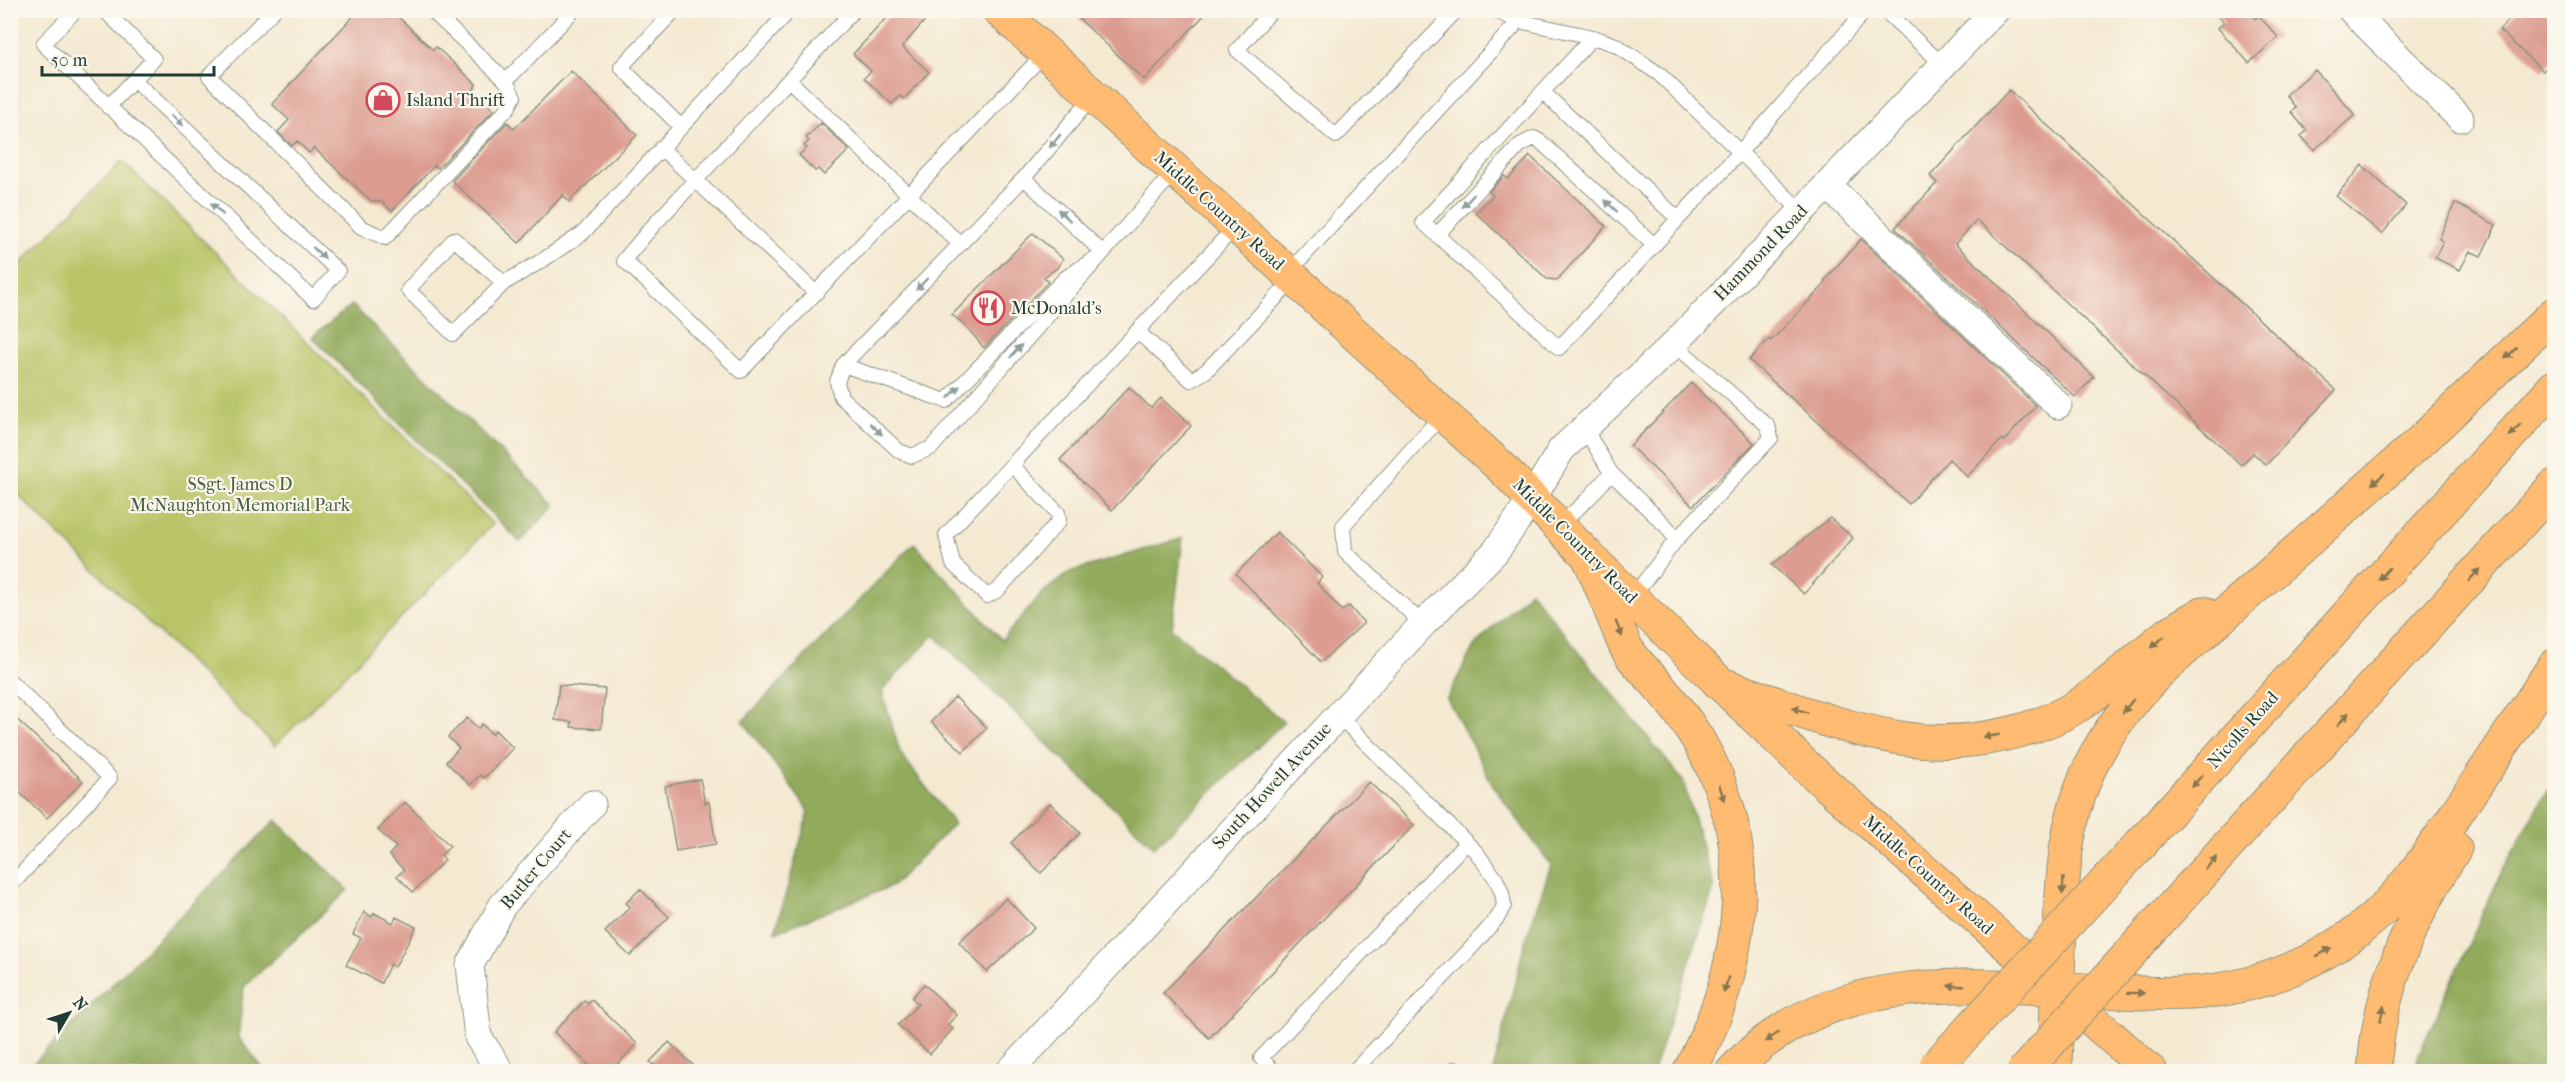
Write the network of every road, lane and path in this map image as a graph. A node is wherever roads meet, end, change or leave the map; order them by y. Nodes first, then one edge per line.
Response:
1 (76, 10) edge
2 (104, 10) edge
3 (274, 10) edge
4 (431, 10) edge
5 (574, 10) edge
6 (675, 10) edge
7 (790, 10) edge
8 (854, 10) edge
9 (1272, 10) edge
10 (1457, 10) edge
11 (1493, 10) edge
12 (1866, 10) edge
13 (1884, 10) edge
14 (1996, 10) edge
15 (2351, 10) edge
16 (1006, 13) edge
17 (1520, 16) edge
18 (1593, 37) junction
19 (1045, 53) junction
20 (1943, 65) junction
21 (134, 80) junction
22 (789, 80) junction
23 (506, 81) junction
24 (1543, 92) junction
25 (1093, 96) junction
26 (108, 107) junction
27 (2460, 118) dead end
28 (681, 127) junction
29 (661, 148) junction
30 (1740, 152) junction
31 (1175, 171) junction
32 (1024, 178) junction
33 (696, 180) junction
34 (1827, 185) junction
35 (909, 196) junction
36 (1802, 211) junction
37 (1678, 219) junction
38 (1236, 226) junction
39 (1437, 235) junction
40 (960, 244) junction
41 (1654, 245) junction
42 (1103, 253) junction
43 (1291, 276) junction
44 (504, 283) junction
45 (816, 293) junction
46 (2554, 314) edge
47 (1137, 331) junction
48 (1674, 344) junction
49 (843, 365) junction
50 (2554, 387) edge
51 (2058, 405) dead end
52 (1443, 414) junction
53 (1584, 428) junction
54 (1012, 465) junction
55 (1611, 473) junction
56 (2554, 486) edge
57 (1532, 499) junction
58 (1559, 526) junction
59 (1676, 540) junction
60 (1588, 556) junction
61 (2278, 567) junction
62 (1632, 598) junction
63 (1423, 624) junction
64 (2554, 666) edge
65 (10, 681) edge
66 (1720, 684) junction
67 (1338, 715) junction
68 (2517, 723) junction
69 (592, 804) dead end
70 (1466, 843) junction
71 (10, 877) edge
72 (2057, 989) junction
73 (1934, 1069) edge
74 (501, 1071) edge
75 (1009, 1071) edge
76 (1274, 1071) edge
77 (1353, 1071) edge
78 (1689, 1071) edge
79 (1732, 1071) edge
80 (2023, 1071) edge
81 (2055, 1071) edge
82 (2151, 1071) edge
83 (2374, 1071) edge

1 - 26 lane
2 - 21 lane
3 - 23 lane
4 - 23 lane
5 - 23 lane
6 - 28 lane
7 - 28 lane
8 - 22 lane
9 - 10 lane
11 - 17 lane
12 - 30 lane
13 - 20 lane
14 - 20 street, Hammond Road
15 - 27 street
16 - 19 main road, Middle Country Road
17 - 18 lane
17 - 43 lane
18 - 24 lane
18 - 30 lane
19 - 25 main road, Middle Country Road
19 - 35 lane
20 - 34 street, Hammond Road
21 - 26 lane
21 -> 26 lane
22 - 33 lane
22 - 35 lane
24 - 37 lane
24 - 39 lane
25 - 31 main road, Middle Country Road
25 -> 32 lane
28 - 29 lane
29 - 33 lane
29 - 44 lane
30 - 36 lane
30 - 37 lane
31 - 38 main road, Middle Country Road
31 - 42 lane
32 - 40 lane
42 -> 32 lane
33 - 45 lane
33 - 45 lane
34 - 36 street, Hammond Road
34 - 51 street
35 - 40 lane
35 - 45 lane
36 - 48 street, Hammond Road
37 - 41 lane
38 - 43 main road, Middle Country Road
38 - 47 lane
41 -> 39 lane
39 - 41 lane
40 -> 49 lane
49 -> 42 lane
49 -> 42 lane
43 - 47 lane
43 - 52 main road, Middle Country Road
44 - 44 lane
46 -> 61 main road
47 - 54 lane
48 - 53 street, Hammond Road
48 - 59 lane
50 -> 73 main road, Nicolls Road, bridge
52 - 57 main road, Middle Country Road
52 - 63 lane
53 - 55 lane
53 - 57 street, Hammond Road
54 - 54 lane
55 - 58 lane
55 - 59 lane
80 -> 56 main road, bridge
57 - 58 main road, Middle Country Road
57 - 63 street, South Howell Avenue
58 - 60 main road, Middle Country Road
59 - 62 lane
60 - 62 main road, Middle Country Road
60 -> 78 main road
61 -> 66 main road
61 -> 72 main road
62 - 66 main road, Middle Country Road
63 - 67 street, South Howell Avenue
64 - 68 main road
65 - 71 lane
66 - 72 main road, Middle Country Road
67 - 70 lane
67 - 75 street, South Howell Avenue
72 -> 68 main road
83 -> 68 main road
69 - 74 street, Butler Court
70 - 76 lane
70 - 77 lane
72 -> 79 main road
72 - 81 main road
72 - 82 main road, Middle Country Road

